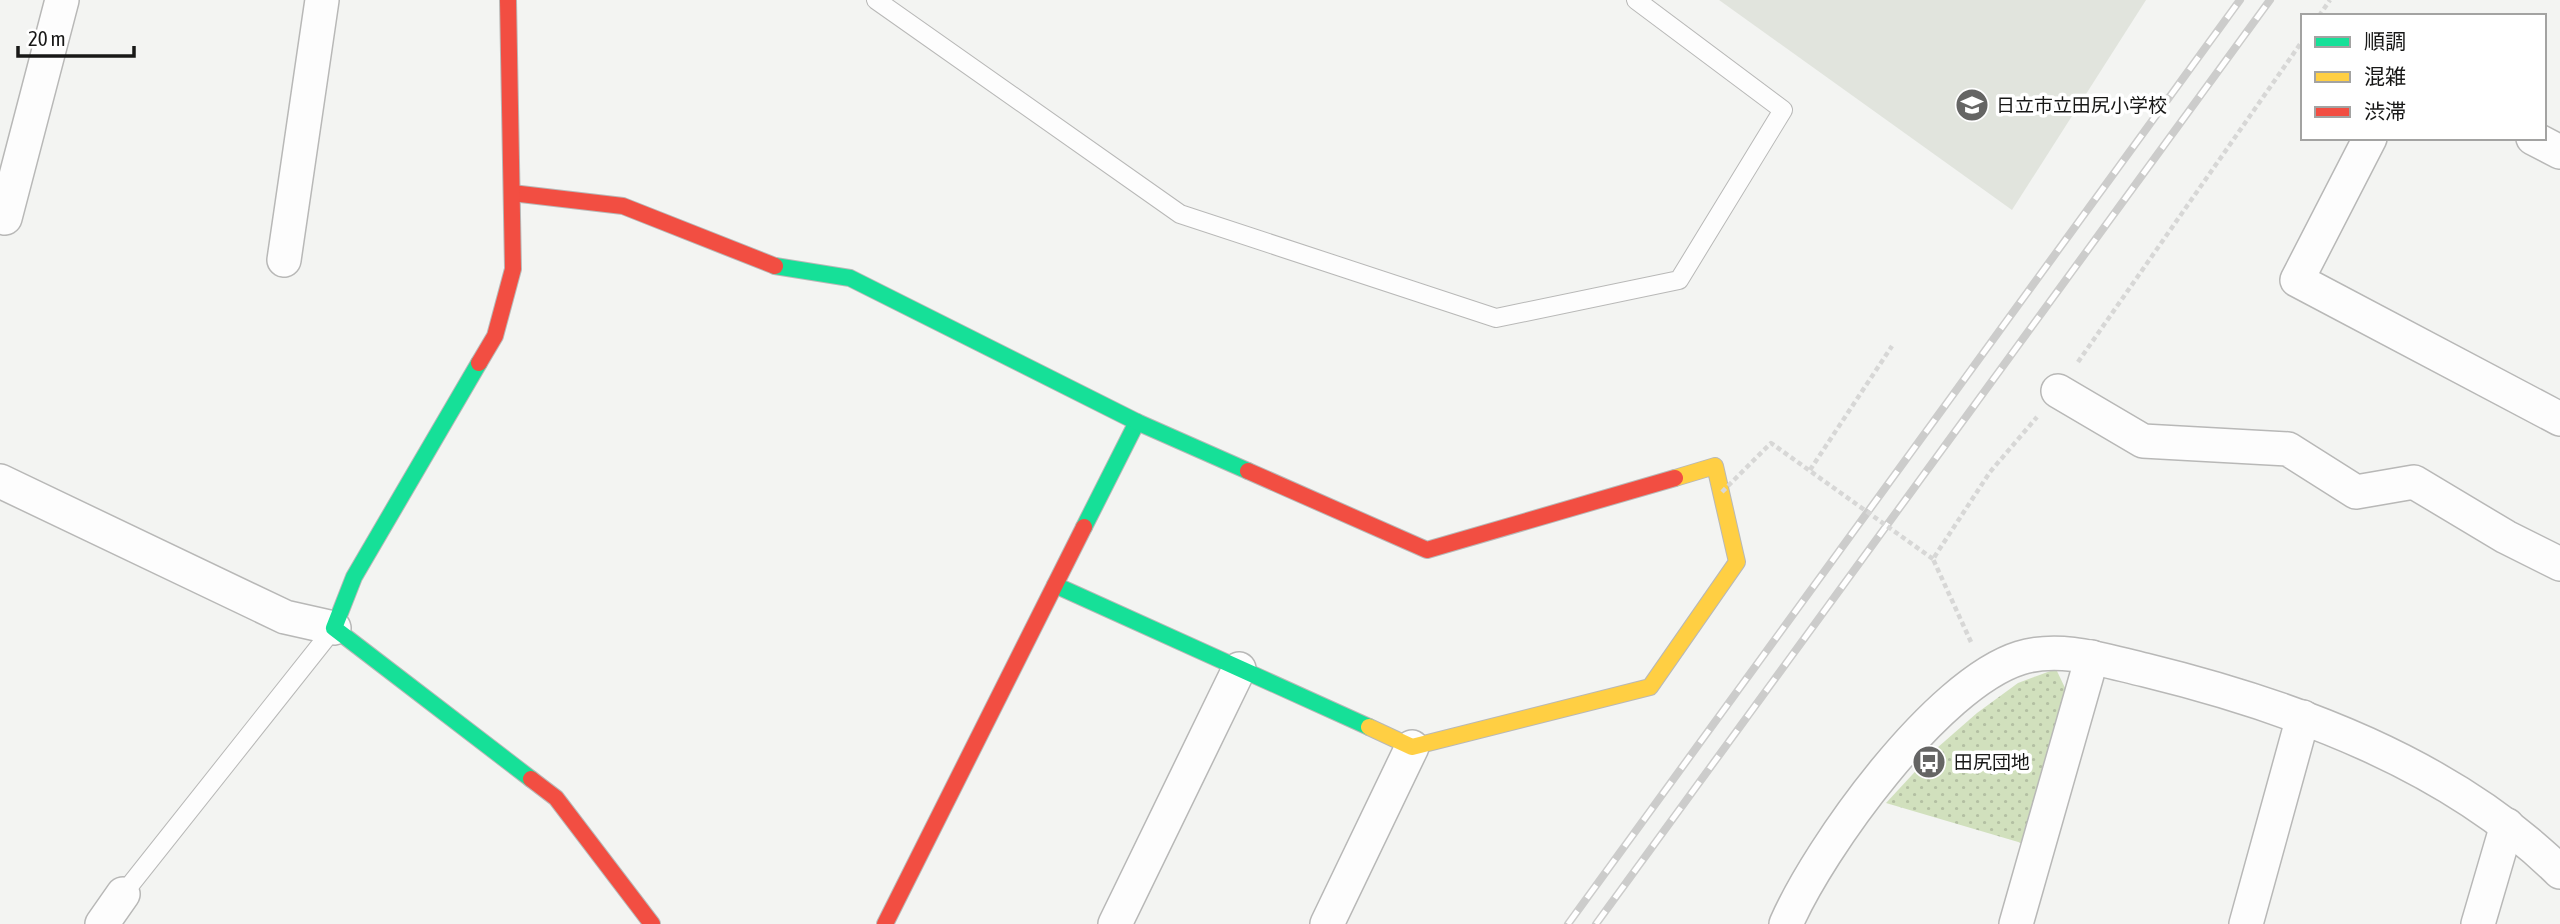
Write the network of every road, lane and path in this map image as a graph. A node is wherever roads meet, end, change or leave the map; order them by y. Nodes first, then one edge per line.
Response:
1 (62, 0) edge
2 (322, 0) edge
3 (508, 0) edge
4 (876, 0) edge
5 (1636, 0) edge
6 (2301, 43) edge
7 (2369, 140) edge
8 (2537, 140) edge
9 (2560, 152) edge
10 (512, 192) junction
11 (5, 218) dead end
12 (284, 260) dead end
13 (1892, 346) dead end
14 (2058, 391) junction
15 (2560, 419) edge
16 (1137, 422) junction
17 (1810, 470) junction
18 (0, 481) edge
19 (1721, 492) junction
20 (1933, 559) junction
21 (2560, 564) edge
22 (1055, 585) junction
23 (334, 628) junction
24 (2092, 657) junction
25 (1239, 669) junction
26 (1986, 675) junction
27 (2303, 717) junction
28 (1412, 747) junction
29 (2507, 825) junction
30 (2560, 872) edge
31 (123, 894) joint
32 (102, 924) edge
33 (652, 924) edge
34 (885, 924) edge
35 (1115, 924) edge
36 (1327, 924) edge
37 (1786, 924) edge
38 (2017, 924) edge
39 (2246, 924) edge
40 (2478, 924) edge

1 - 11 street
2 - 12 street
3 - 10 street
4 - 5 lane
6 - 14 path
7 - 15 street
8 - 9 street
10 - 16 street
10 - 23 street
13 - 17 path
14 - 20 path
14 - 21 street
16 - 19 street
16 - 22 street
17 - 19 path, bridge
17 - 20 path, bridge
18 - 23 street
19 - 28 street
20 - 26 path
22 - 25 street
22 - 34 street
23 - 31 lane
23 - 33 street
24 - 26 street
24 - 27 street
24 - 38 street
25 - 28 street
25 - 35 street
26 - 37 street
27 - 29 street
27 - 39 street
28 - 36 street
29 - 30 street
29 - 40 street
31 - 32 street

